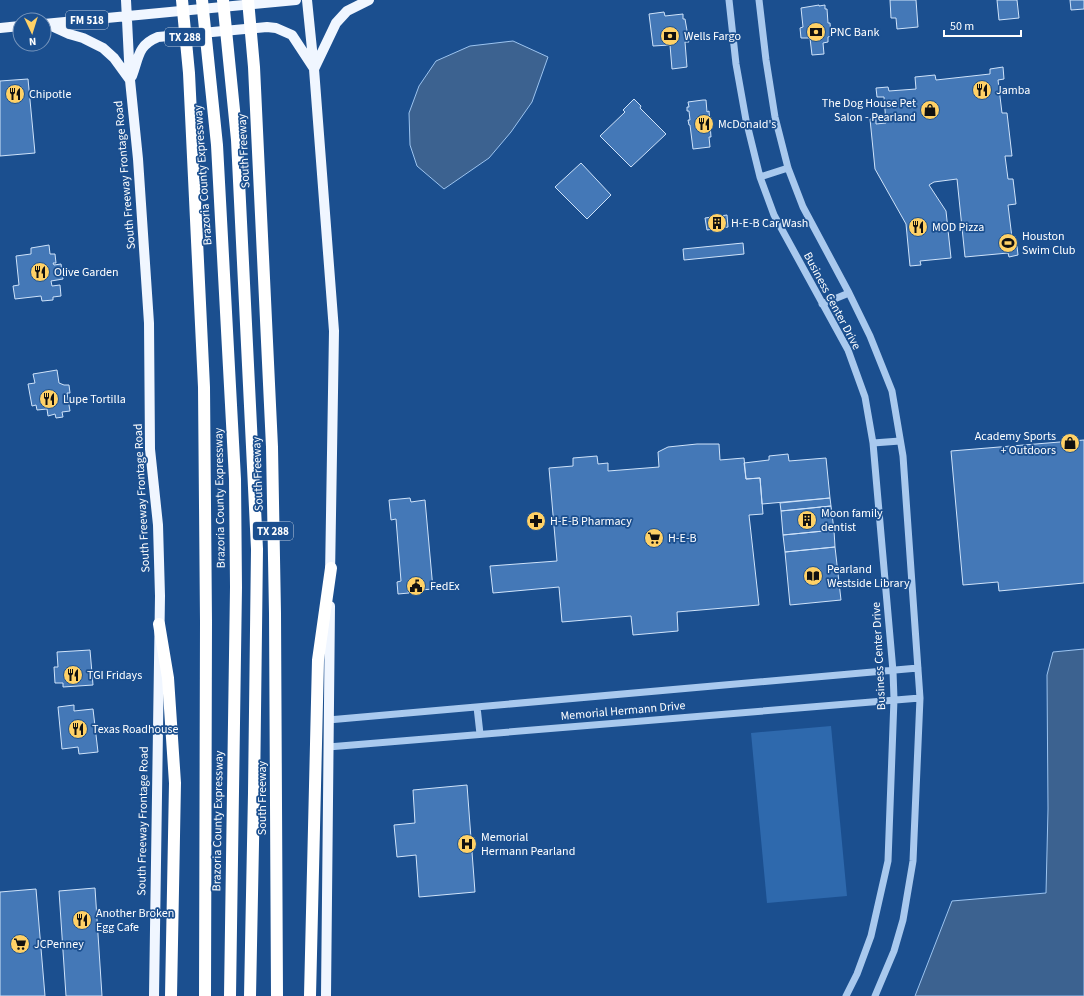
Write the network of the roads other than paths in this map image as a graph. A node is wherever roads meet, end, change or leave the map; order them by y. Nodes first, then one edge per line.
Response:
1 (126, 0) edge
2 (182, 0) edge
3 (202, 0) edge
4 (223, 0) edge
5 (248, 0) edge
6 (296, 0) edge
7 (307, 0) edge
8 (369, 0) edge
9 (729, 0) edge
10 (760, 0) edge
11 (127, 17) junction
12 (52, 23) edge
13 (12, 27) edge
14 (52, 27) edge
15 (0, 28) edge
16 (314, 69) junction
17 (130, 80) junction
18 (788, 168) junction
19 (760, 177) junction
20 (849, 293) junction
21 (822, 304) junction
22 (900, 441) junction
23 (873, 444) junction
24 (331, 568) junction
25 (159, 624) junction
26 (918, 668) junction
27 (893, 671) junction
28 (920, 698) junction
29 (894, 699) junction
30 (477, 707) junction
31 (328, 720) junction
32 (480, 734) junction
33 (328, 746) junction
34 (310, 994) edge
35 (154, 996) edge
36 (171, 996) edge
37 (205, 996) edge
38 (230, 996) edge
39 (250, 996) edge
40 (276, 996) edge
41 (326, 996) edge
42 (846, 996) edge
43 (875, 996) edge

1 - 11 main road, South Freeway Frontage Road
2 - 37 highway, TX 288
3 - 38 highway, Brazoria County Expressway
4 - 39 highway
5 - 40 highway, South Freeway / TX 288
6 - 11 main road, FM 518
7 - 16 main road
8 - 16 main road
9 - 19 street, Business Center Drive
10 - 18 street, Business Center Drive
11 - 12 main road, FM 518
11 - 17 main road, South Freeway Frontage Road
13 - 15 main road
14 - 17 main road
16 - 17 main road
16 - 24 main road
17 - 25 main road, South Freeway Frontage Road
18 - 19 street
18 - 20 street, Business Center Drive
19 - 21 street, Business Center Drive
20 - 21 street
20 - 22 street, Business Center Drive
21 - 23 street, Business Center Drive
22 - 23 street
22 - 26 street, Business Center Drive
23 - 27 street, Business Center Drive
24 - 31 main road
24 - 34 highway
25 - 35 main road, South Freeway Frontage Road
25 - 36 highway
26 - 27 street, Memorial Hermann Drive
26 - 28 street, Business Center Drive
27 - 29 street, Business Center Drive
27 - 30 street, Memorial Hermann Drive
28 - 29 street, Memorial Hermann Drive
28 - 43 street, Business Center Drive
29 - 32 street, Memorial Hermann Drive
29 - 42 street, Business Center Drive
30 - 31 street, Memorial Hermann Drive
30 - 32 street
31 - 33 main road
32 - 33 street, Memorial Hermann Drive
33 - 41 main road

